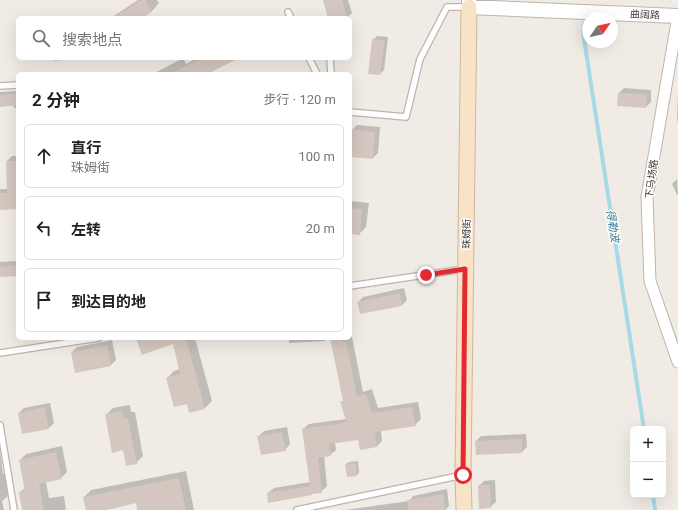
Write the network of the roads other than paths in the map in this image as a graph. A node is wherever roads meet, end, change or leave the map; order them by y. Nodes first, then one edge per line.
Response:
1 (469, 3) edge
2 (678, 16) edge
3 (310, 60) edge
4 (330, 60) edge
5 (316, 72) edge
6 (331, 72) edge
7 (16, 85) edge
8 (0, 86) edge
9 (352, 112) edge
10 (465, 269) junction
11 (352, 286) edge
12 (85, 340) edge
13 (0, 353) edge
14 (678, 362) edge
15 (0, 425) edge
16 (463, 475) junction
17 (14, 510) edge
18 (297, 510) edge
19 (464, 510) edge

1 - 2 street, 曲阔路
1 - 9 lane
1 - 10 main road, 珠姆街
2 - 14 street, 下马场路
3 - 5 lane
4 - 6 lane
7 - 8 lane
10 - 11 lane
10 - 16 main road, 珠姆街
12 - 13 lane
15 - 17 lane
16 - 18 lane
16 - 19 main road, 珠姆街

